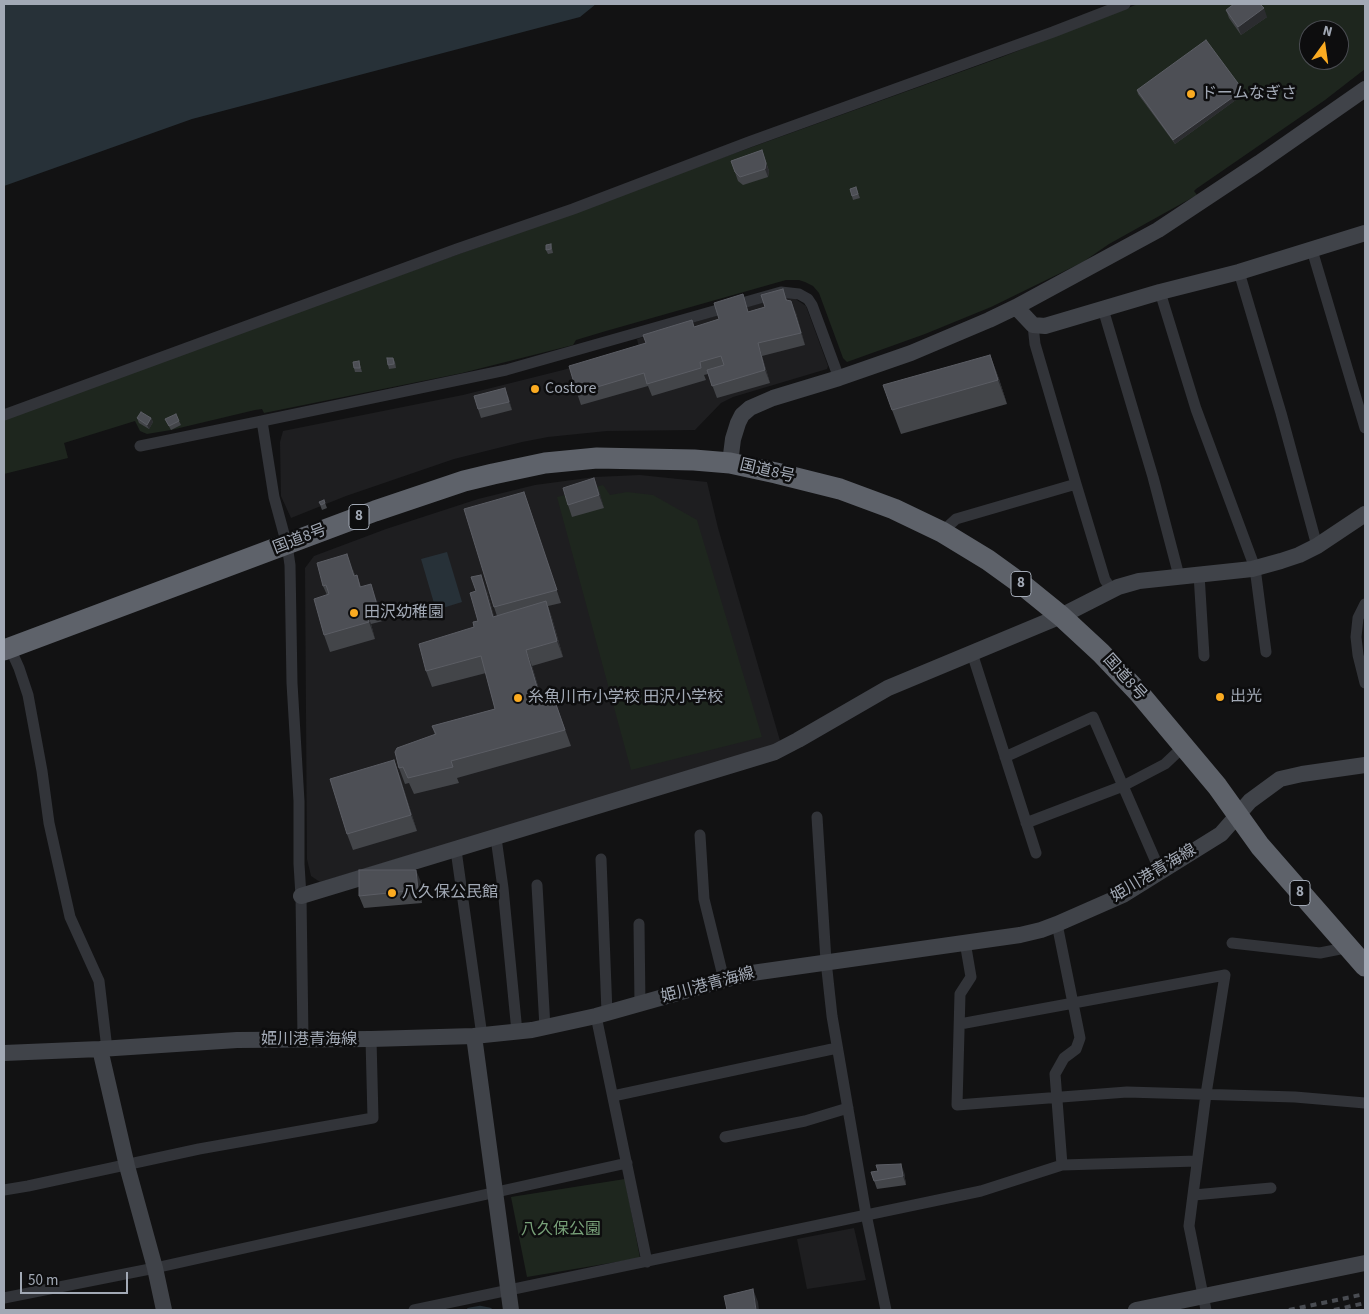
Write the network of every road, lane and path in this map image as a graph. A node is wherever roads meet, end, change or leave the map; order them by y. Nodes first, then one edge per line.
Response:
1 (1125, 4) edge
2 (1365, 89) edge
3 (1365, 233) edge
4 (1312, 250) junction
5 (1239, 272) junction
6 (1160, 292) junction
7 (1016, 307) junction
8 (1103, 308) junction
9 (1033, 325) junction
10 (840, 378) junction
11 (4, 415) edge
12 (262, 420) junction
13 (1365, 428) edge
14 (140, 446) dead end
15 (730, 464) junction
16 (1076, 484) junction
17 (1365, 514) edge
18 (942, 532) junction
19 (287, 544) junction
20 (1317, 546) junction
21 (1255, 568) junction
22 (1199, 574) junction
23 (1179, 576) junction
24 (1112, 590) junction
25 (1365, 604) edge
26 (1061, 616) junction
27 (7, 649) edge
28 (972, 652) junction
29 (1266, 652) dead end
30 (1204, 656) dead end
31 (1365, 683) edge
32 (1183, 747) junction
33 (1005, 757) junction
34 (1365, 765) edge
35 (1123, 786) junction
36 (1239, 816) junction
37 (817, 817) dead end
38 (1026, 823) junction
39 (700, 835) dead end
40 (496, 838) junction
41 (456, 850) junction
42 (1036, 853) dead end
43 (600, 858) dead end
44 (1160, 871) junction
45 (537, 885) dead end
46 (301, 896) junction
47 (639, 924) dead end
48 (1058, 924) junction
49 (965, 942) junction
50 (1232, 943) dead end
51 (1350, 948) junction
52 (826, 961) junction
53 (1365, 966) edge
54 (724, 980) junction
55 (1074, 1003) junction
56 (640, 1005) junction
57 (602, 1015) junction
58 (960, 1024) junction
59 (545, 1028) junction
60 (517, 1032) junction
61 (478, 1036) junction
62 (303, 1039) junction
63 (371, 1039) junction
64 (838, 1048) junction
65 (103, 1049) junction
66 (4, 1053) edge
67 (1206, 1094) junction
68 (613, 1096) junction
69 (1056, 1096) junction
70 (1365, 1103) edge
71 (848, 1108) junction
72 (725, 1137) dead end
73 (1197, 1161) junction
74 (627, 1163) junction
75 (1062, 1165) junction
76 (127, 1166) junction
77 (1271, 1188) dead end
78 (4, 1190) edge
79 (496, 1194) junction
80 (1194, 1195) junction
81 (866, 1214) junction
82 (647, 1262) junction
83 (1365, 1264) edge
84 (156, 1268) junction
85 (508, 1290) junction
86 (4, 1298) edge
87 (1204, 1303) edge
88 (164, 1310) edge
89 (414, 1310) edge
90 (511, 1310) edge
91 (886, 1310) edge
92 (1136, 1310) edge

1 - 11 street
2 - 7 street
3 - 4 street
4 - 5 street
4 - 13 street
5 - 6 street
5 - 20 street
6 - 8 street
6 - 21 street
7 - 9 street
7 - 10 street
8 - 9 street
8 - 23 street
9 - 16 street
10 - 12 street
10 - 15 street
12 - 14 street
12 - 19 street
15 - 18 highway, 国道8号 / 8
15 - 19 highway, 国道8号 / 8
16 - 18 street
16 - 24 street
17 - 20 street
18 - 26 highway, 国道8号 / 8
19 - 27 highway, 国道8号 / 8
19 - 46 street
20 - 21 street
21 - 22 street
21 - 29 street
22 - 23 street
22 - 30 street
23 - 24 street
24 - 26 street
25 - 31 street
26 - 28 street
26 - 32 highway, 国道8号 / 8
27 - 65 street
28 - 33 street
28 - 40 street
32 - 35 street
32 - 36 highway, 国道8号 / 8
33 - 35 street
33 - 38 street
34 - 36 street, 姫川港青海線
35 - 38 street
35 - 44 street
36 - 44 street, 姫川港青海線
36 - 51 highway, 国道8号 / 8
37 - 52 street
38 - 42 street
39 - 54 street
40 - 41 street
40 - 60 street
41 - 46 street
41 - 61 street
43 - 57 street
44 - 48 street, 姫川港青海線
45 - 59 street
46 - 62 street
47 - 56 street
48 - 49 street, 姫川港青海線
48 - 55 street
49 - 52 street, 姫川港青海線
49 - 58 street
50 - 51 street
51 - 53 highway, 国道8号 / 8
52 - 54 street, 姫川港青海線
52 - 64 street
54 - 56 street, 姫川港青海線
55 - 58 street
55 - 67 street
55 - 69 street
56 - 57 street, 姫川港青海線
57 - 59 street, 姫川港青海線
57 - 68 street
58 - 69 street
59 - 60 street, 姫川港青海線
60 - 61 street, 姫川港青海線
61 - 63 street, 姫川港青海線
61 - 79 street
62 - 63 street, 姫川港青海線
62 - 65 street, 姫川港青海線
63 - 76 street
64 - 68 street
64 - 71 street
65 - 66 street, 姫川港青海線
65 - 76 street
67 - 69 street
67 - 70 street
67 - 73 street
68 - 74 street
69 - 75 street
71 - 72 street
71 - 81 street
73 - 75 street
73 - 80 street
74 - 79 street
74 - 82 street
75 - 81 street
76 - 78 street
76 - 84 street
77 - 80 street
79 - 84 street
79 - 85 street
80 - 87 street
81 - 82 street
81 - 91 street
82 - 85 street
83 - 87 street
84 - 86 street
84 - 88 street
85 - 89 street
85 - 90 street
87 - 92 street

